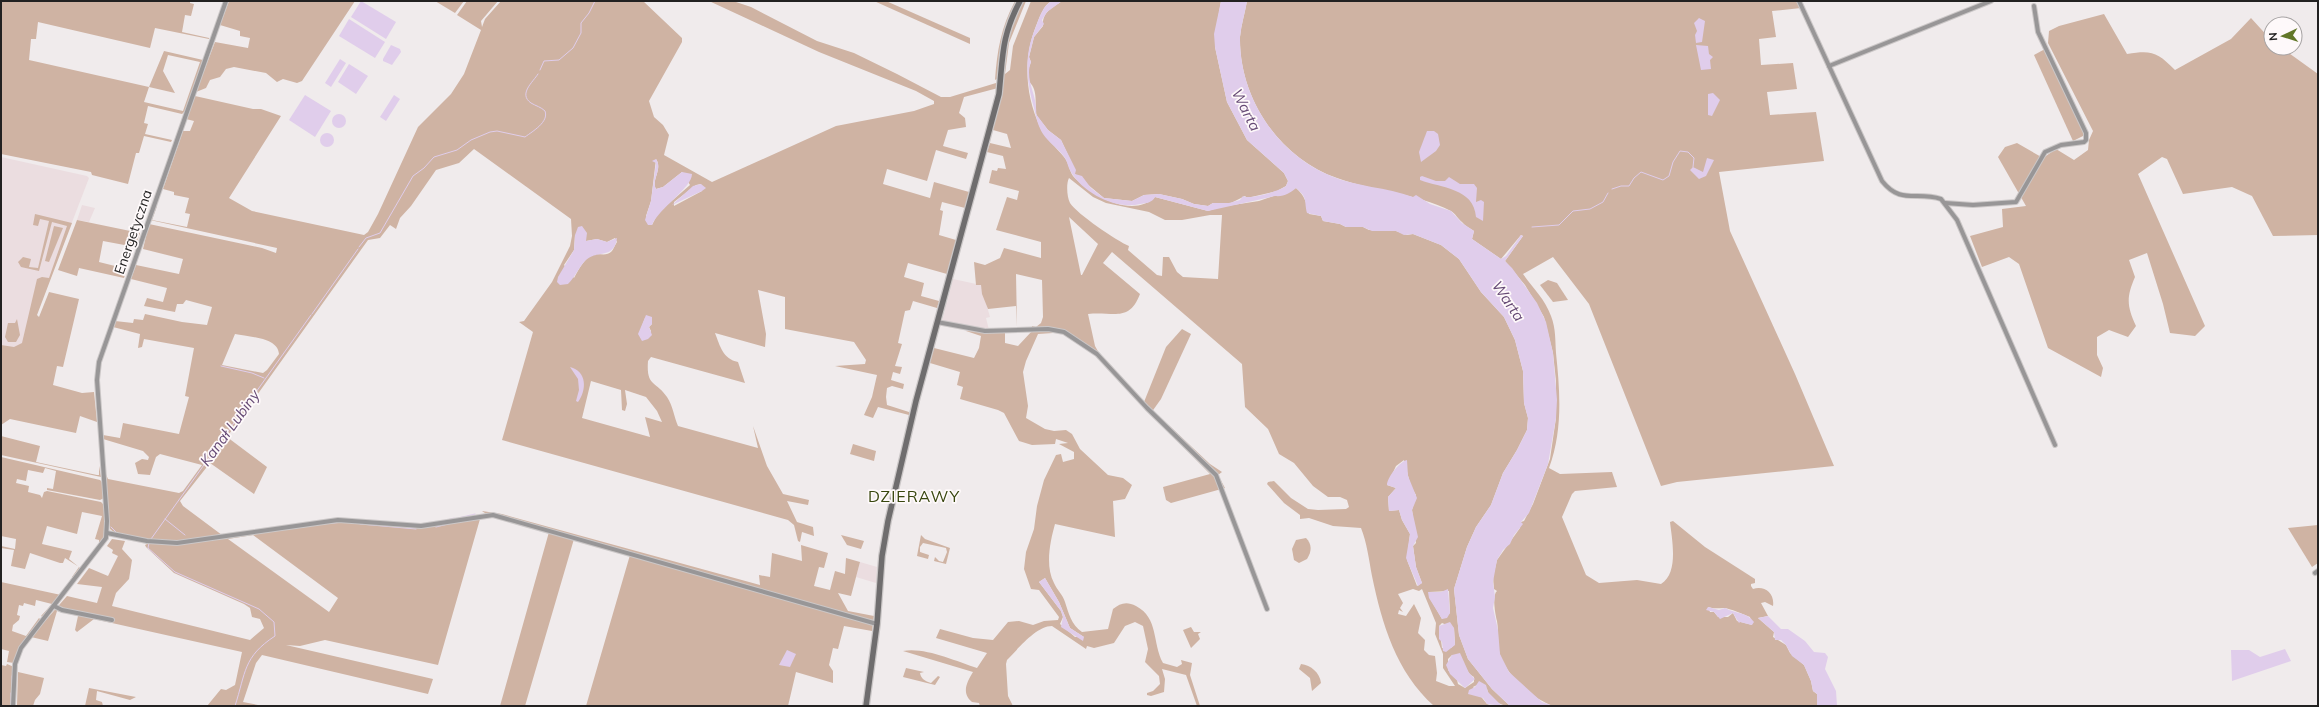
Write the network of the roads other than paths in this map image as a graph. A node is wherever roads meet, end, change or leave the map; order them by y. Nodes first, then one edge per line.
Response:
1 (226, 1) edge
2 (1020, 1) edge
3 (1798, 1) edge
4 (1991, 1) edge
5 (2034, 6) dead end
6 (1828, 66) junction
7 (1945, 203) junction
8 (937, 322) junction
9 (2055, 445) dead end
10 (107, 533) junction
11 (54, 606) junction
12 (1267, 609) dead end
13 (112, 620) dead end
14 (877, 624) junction
15 (13, 706) edge
16 (866, 706) edge

1 - 10 street, Energetyczna
2 - 8 street
3 - 6 street
4 - 6 street
5 - 7 street
6 - 7 street
7 - 9 street
8 - 12 street
8 - 14 street
10 - 11 street
10 - 14 street
11 - 13 street
11 - 15 street
14 - 16 street

